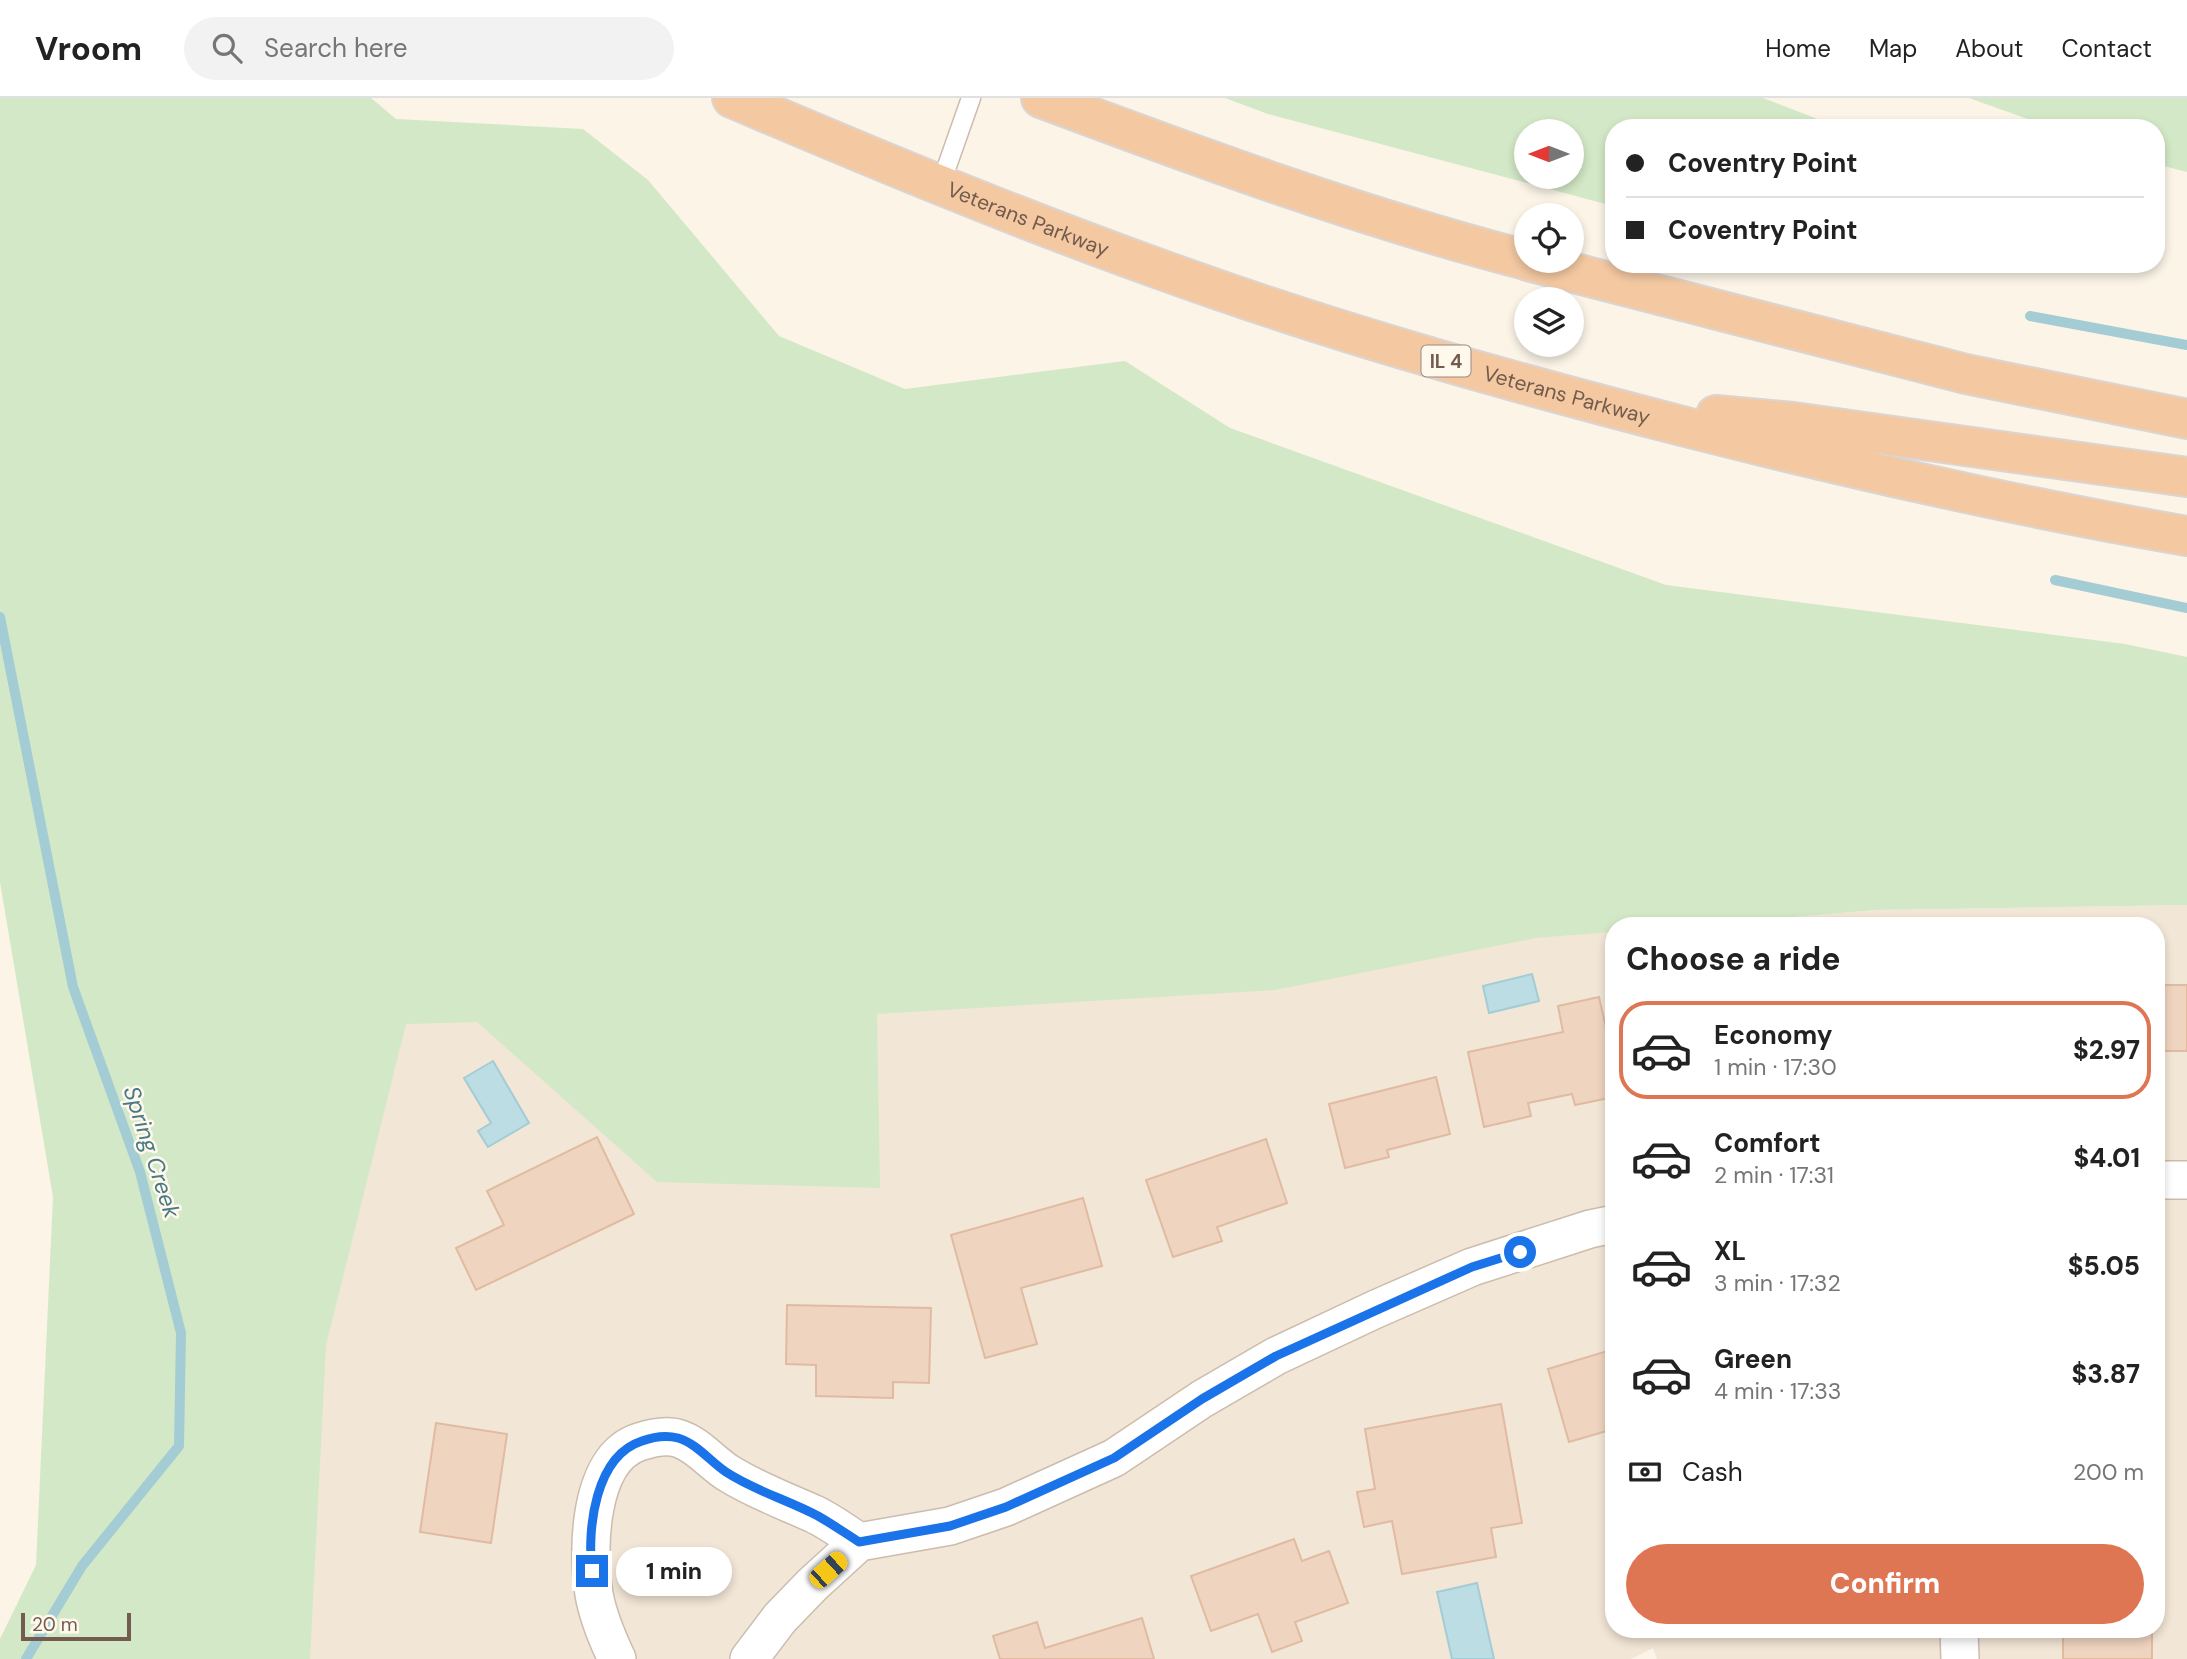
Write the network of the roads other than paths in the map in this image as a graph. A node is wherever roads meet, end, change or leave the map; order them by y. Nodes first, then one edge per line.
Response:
1 (732, 98) edge
2 (971, 98) edge
3 (1041, 98) edge
4 (940, 186) junction
5 (1514, 257) edge
6 (1577, 273) edge
7 (1602, 405) junction
8 (2187, 419) edge
9 (2187, 477) edge
10 (2187, 536) edge
11 (2165, 1180) edge
12 (2187, 1180) edge
13 (1605, 1226) edge
14 (859, 1542) junction
15 (1959, 1638) edge
16 (617, 1659) edge
17 (748, 1659) edge
18 (1960, 1659) edge

1 - 4 highway, Veterans Parkway / IL 4
2 - 4 lane
3 - 5 highway
4 - 7 highway, Veterans Parkway / IL 4
6 - 8 highway
7 - 9 highway
7 - 10 highway, Veterans Parkway / IL 4
11 - 12 street
13 - 14 street
14 - 16 street
14 - 17 street
15 - 18 street

